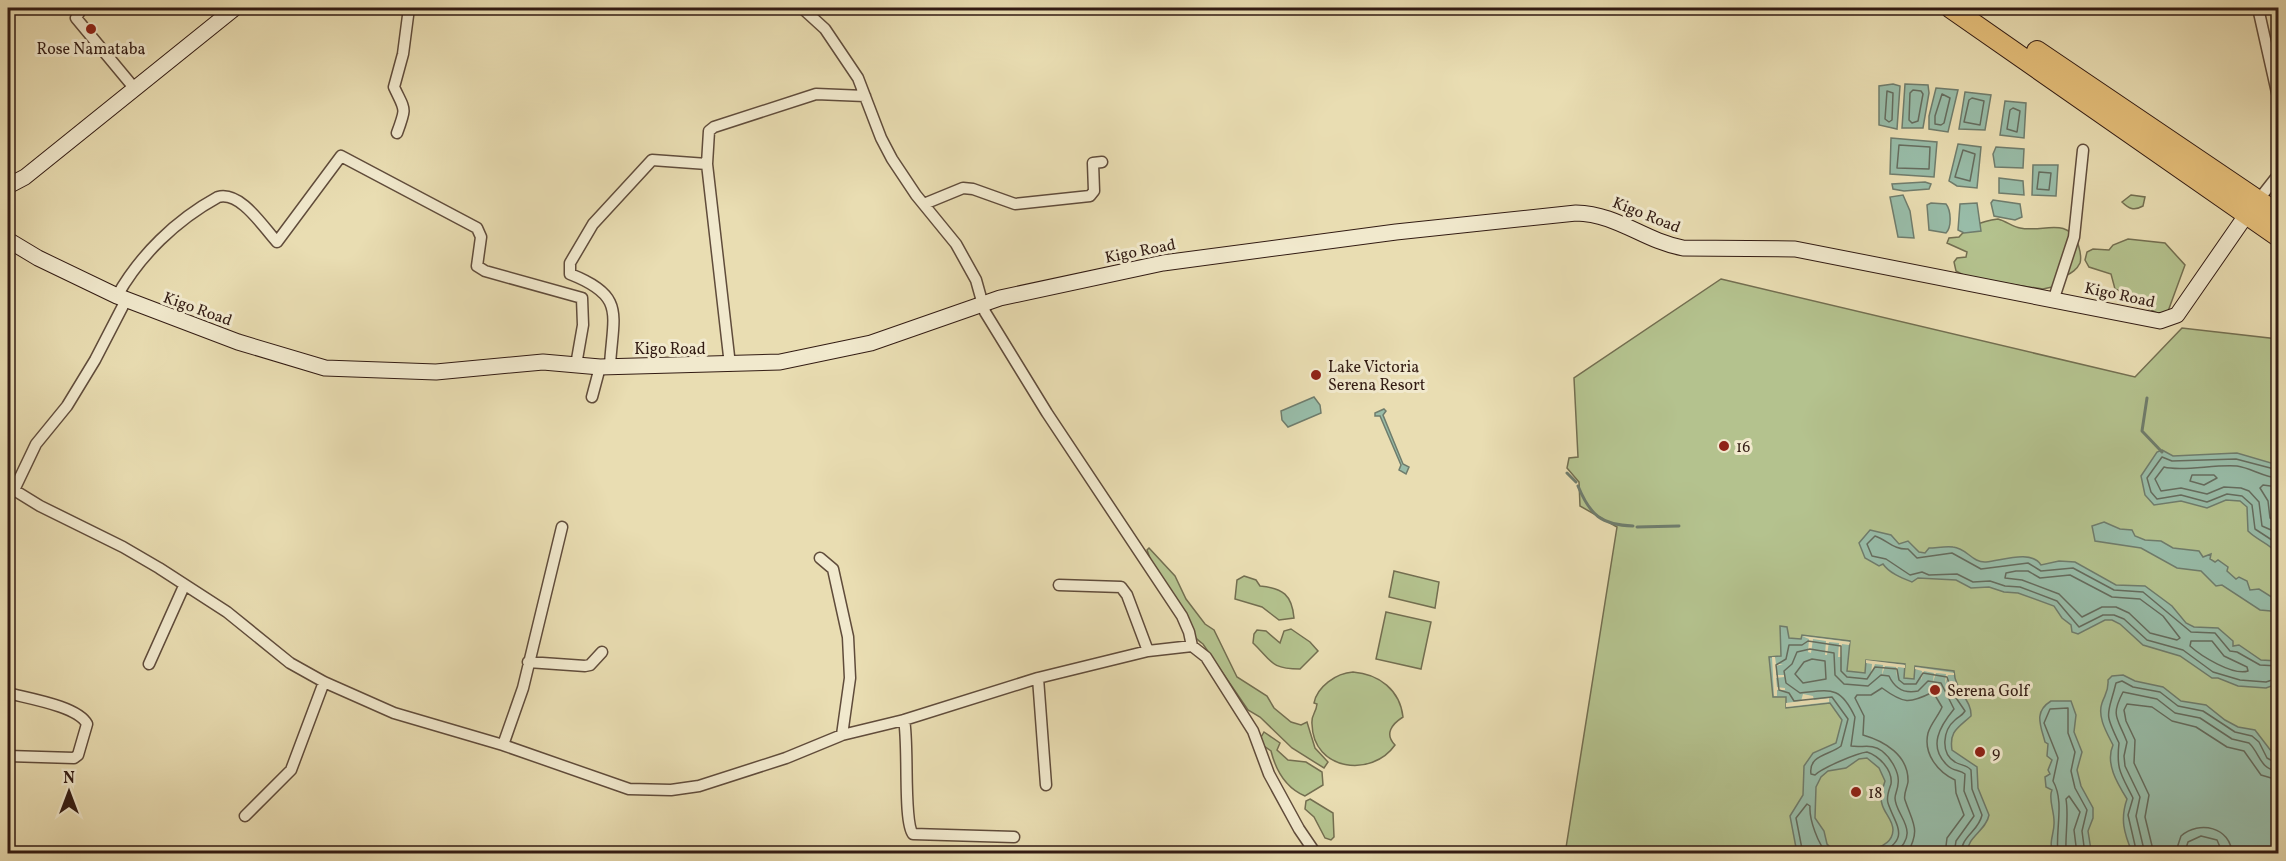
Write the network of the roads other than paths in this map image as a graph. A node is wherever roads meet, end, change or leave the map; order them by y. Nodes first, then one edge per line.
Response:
1 (82, 8) edge
2 (235, 8) edge
3 (409, 8) edge
4 (802, 8) edge
5 (1951, 8) edge
6 (1972, 8) edge
7 (2258, 8) edge
8 (135, 89) junction
9 (865, 96) junction
10 (2278, 97) edge
11 (397, 133) dead end
12 (2083, 150) dead end
13 (1102, 162) dead end
14 (707, 164) junction
15 (2278, 175) edge
16 (8, 186) edge
17 (924, 204) junction
18 (2253, 207) junction
19 (2278, 214) edge
20 (2278, 236) edge
21 (8, 240) edge
22 (121, 298) junction
23 (2054, 298) junction
24 (982, 303) junction
25 (576, 365) junction
26 (730, 365) junction
27 (605, 366) junction
28 (592, 397) dead end
29 (10, 489) edge
30 (562, 527) dead end
31 (820, 558) dead end
32 (184, 585) junction
33 (1059, 585) dead end
34 (1192, 646) junction
35 (1148, 651) junction
36 (602, 652) dead end
37 (528, 662) junction
38 (149, 664) dead end
39 (1038, 678) junction
40 (324, 682) junction
41 (8, 693) edge
42 (904, 720) junction
43 (842, 735) junction
44 (503, 745) junction
45 (8, 756) edge
46 (1046, 785) dead end
47 (245, 816) dead end
48 (1014, 837) dead end
49 (1316, 854) edge

1 - 8 street
2 - 8 street
3 - 11 street
4 - 9 street
5 - 18 highway
6 - 18 highway
7 - 10 street
8 - 16 street
9 - 14 street
9 - 17 street
12 - 23 street
13 - 17 street
14 - 26 street
14 - 27 street
15 - 18 street
17 - 24 street
18 - 19 highway
18 - 20 highway
18 - 23 street, Kigo Road
21 - 22 street, Kigo Road
22 - 25 street, Kigo Road
22 - 25 street
22 - 29 street
23 - 24 street, Kigo Road
24 - 26 street, Kigo Road
24 - 34 street
25 - 27 street, Kigo Road
26 - 27 street, Kigo Road
27 - 28 street
29 - 32 street
30 - 37 street
31 - 43 street
32 - 38 street
32 - 40 street
33 - 35 street
34 - 35 street
34 - 49 street
35 - 39 street
36 - 37 street
37 - 44 street
39 - 42 street
39 - 46 street
40 - 44 street
40 - 47 street
41 - 45 street
42 - 43 street
42 - 48 street
43 - 44 street

